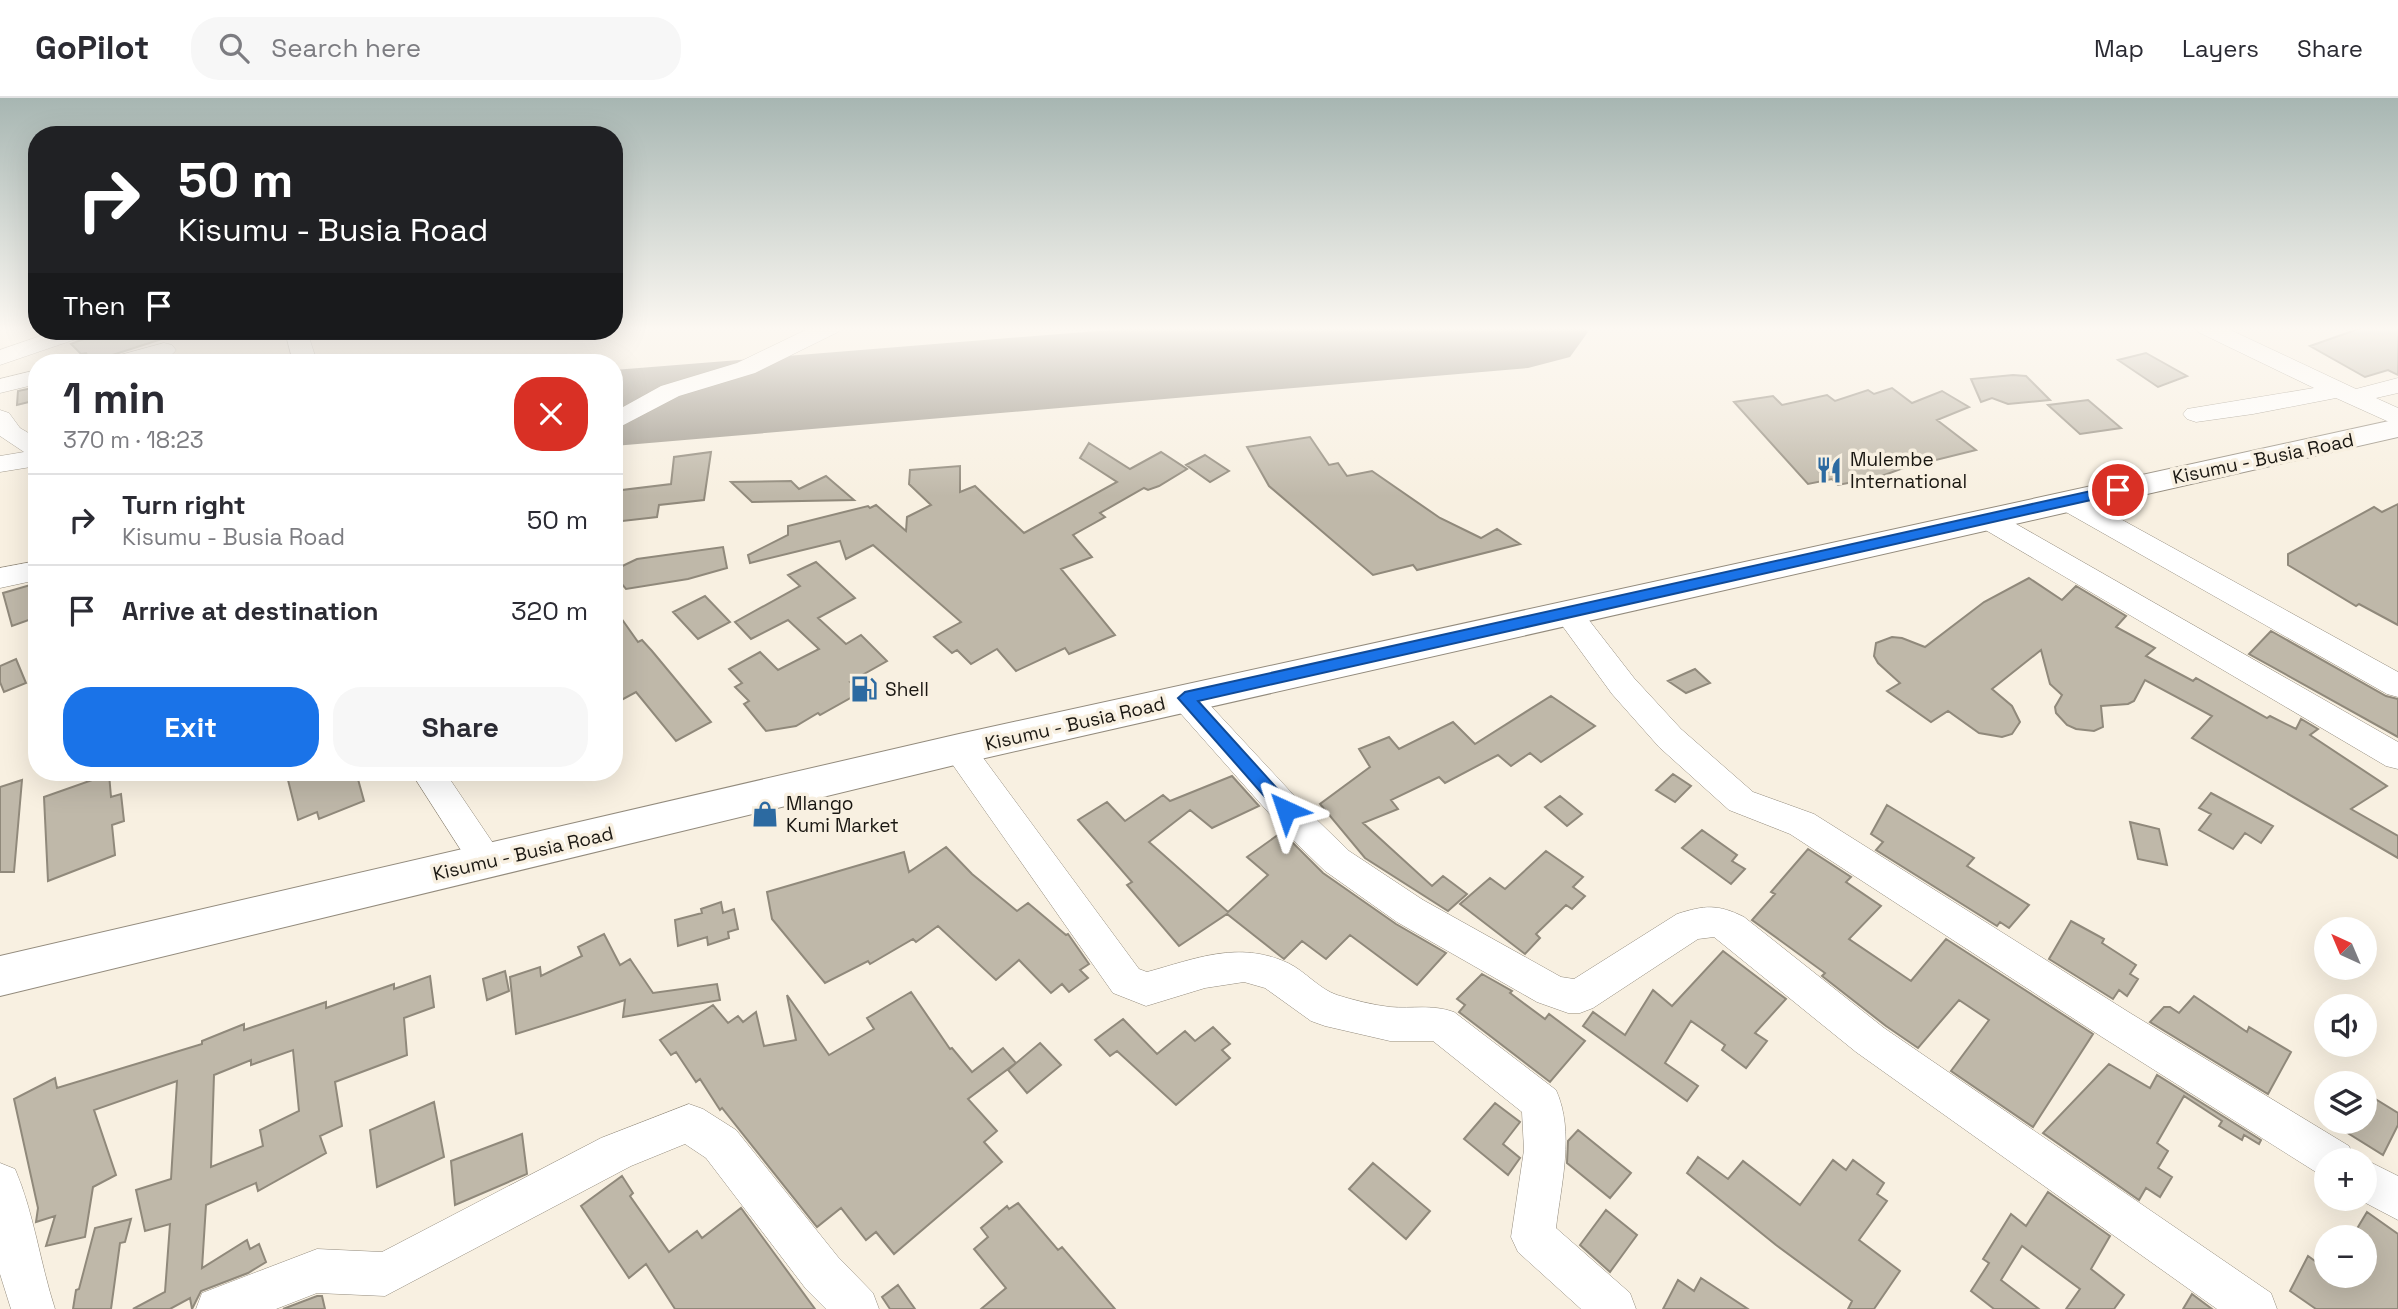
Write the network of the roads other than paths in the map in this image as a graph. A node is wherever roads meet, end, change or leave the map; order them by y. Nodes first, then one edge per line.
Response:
1 (695, 384) edge
2 (2324, 384) edge
3 (2398, 385) edge
4 (2346, 394) junction
5 (2196, 414) dead end
6 (623, 417) edge
7 (0, 418) edge
8 (2398, 418) edge
9 (2398, 428) edge
10 (28, 443) edge
11 (28, 459) edge
12 (0, 464) edge
13 (2067, 501) junction
14 (1987, 519) junction
15 (28, 572) edge
16 (0, 578) edge
17 (1568, 613) junction
18 (2398, 686) edge
19 (1185, 698) junction
20 (959, 749) junction
21 (2398, 757) edge
22 (432, 781) edge
23 (487, 862) junction
24 (0, 976) edge
25 (2315, 1148) edge
26 (0, 1183) edge
27 (2377, 1187) edge
28 (2398, 1199) edge
29 (33, 1309) edge
30 (218, 1309) edge
31 (857, 1309) edge
32 (1614, 1309) edge
33 (2255, 1309) edge

1 - 6 street
2 - 4 street
3 - 4 street
4 - 5 street
4 - 8 street
7 - 10 street
9 - 13 highway, Kisumu - Busia Road
11 - 12 street
13 - 14 highway, Kisumu - Busia Road
13 - 18 street
14 - 17 highway, Kisumu - Busia Road
14 - 21 street
15 - 16 street
17 - 19 highway, Kisumu - Busia Road
17 - 25 street
19 - 20 highway, Kisumu - Busia Road
19 - 33 street
20 - 23 highway, Kisumu - Busia Road
20 - 32 street
22 - 23 street
23 - 24 highway, Kisumu - Busia Road
26 - 29 street
27 - 28 street
30 - 31 street

